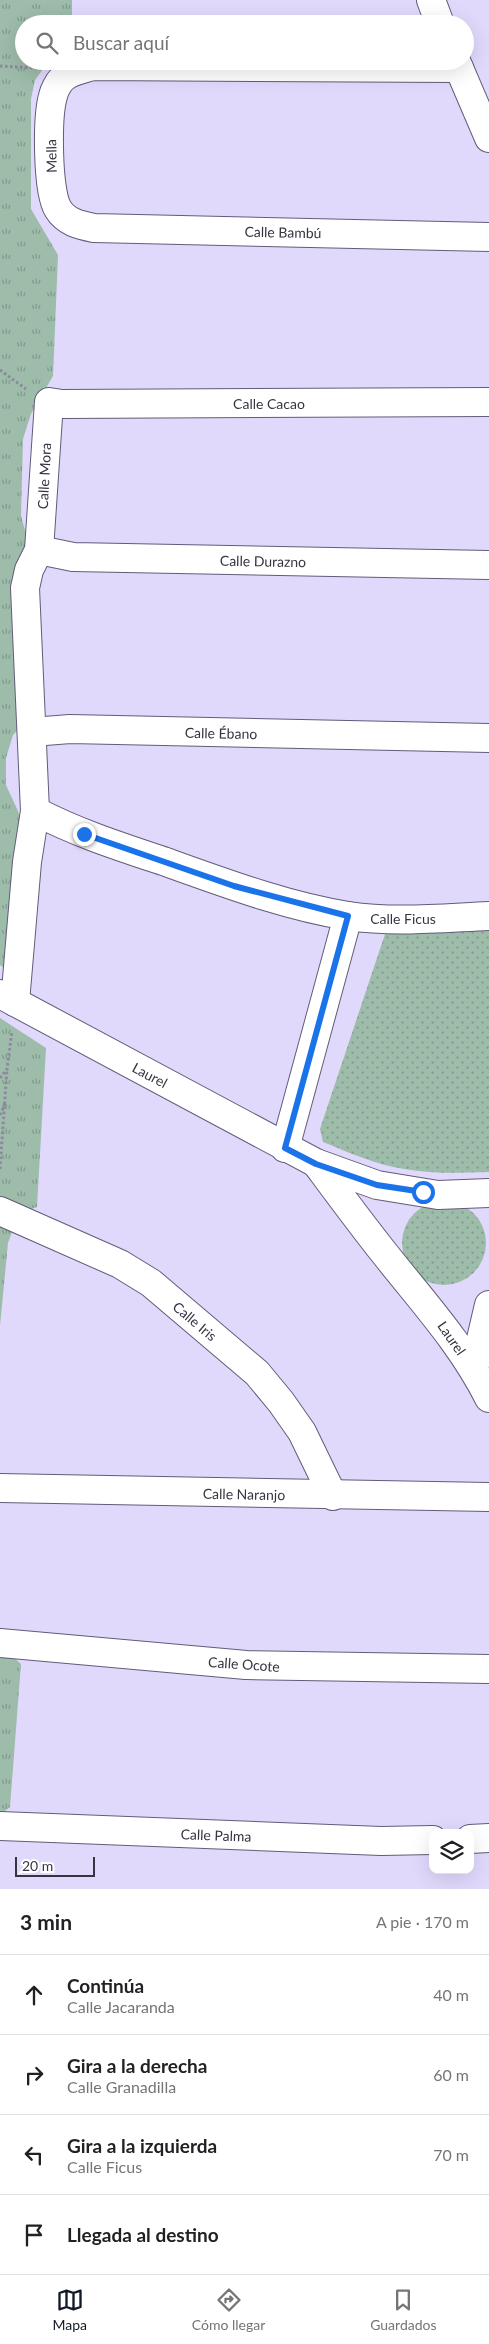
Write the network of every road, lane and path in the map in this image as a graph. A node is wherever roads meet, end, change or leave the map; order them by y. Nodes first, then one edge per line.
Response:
1 (431, 0) edge
2 (437, 15) edge
3 (0, 66) edge
4 (15, 67) edge
5 (43, 70) edge
6 (77, 70) edge
7 (459, 70) edge
8 (62, 79) junction
9 (489, 138) edge
10 (77, 225) joint
11 (489, 237) edge
12 (50, 402) joint
13 (489, 402) edge
14 (39, 550) junction
15 (489, 565) edge
16 (32, 732) junction
17 (489, 738) edge
18 (35, 811) junction
19 (348, 916) junction
20 (489, 916) edge
21 (8, 998) edge
22 (7, 1069) junction
23 (0, 1078) edge
24 (6, 1101) junction
25 (0, 1114) edge
26 (285, 1148) junction
27 (316, 1164) junction
28 (0, 1169) edge
29 (489, 1193) edge
30 (0, 1211) edge
31 (489, 1305) edge
32 (474, 1369) junction
33 (489, 1398) edge
34 (0, 1488) edge
35 (333, 1496) junction
36 (489, 1498) edge
37 (0, 1643) edge
38 (489, 1669) edge
39 (0, 1826) edge
40 (489, 1838) edge
41 (474, 1839) edge
42 (429, 1840) edge

1 - 2 street
3 - 4 path
5 - 8 path
6 - 8 street
7 - 9 street
8 - 10 street, Mella
10 - 11 street, Calle Bambú
12 - 13 street, Calle Cacao
12 - 14 street, Calle Mora
14 - 15 street, Calle Durazno
14 - 16 street
16 - 17 street, Calle Ébano
16 - 18 street
18 - 19 street, Calle Ficus
18 - 21 street
19 - 20 street, Calle Ficus
19 - 26 street
21 - 22 path
21 - 26 street, Laurel
22 - 23 path
22 - 24 path
24 - 25 path
24 - 28 path
26 - 27 street, Laurel
27 - 29 street, Laurel
27 - 32 street, Laurel
30 - 35 street, Calle Iris
31 - 32 street
32 - 33 street, Laurel
34 - 35 street, Calle Naranjo
35 - 36 street, Calle Naranjo
37 - 38 street, Calle Ocote
39 - 42 street, Calle Palma
40 - 41 street

